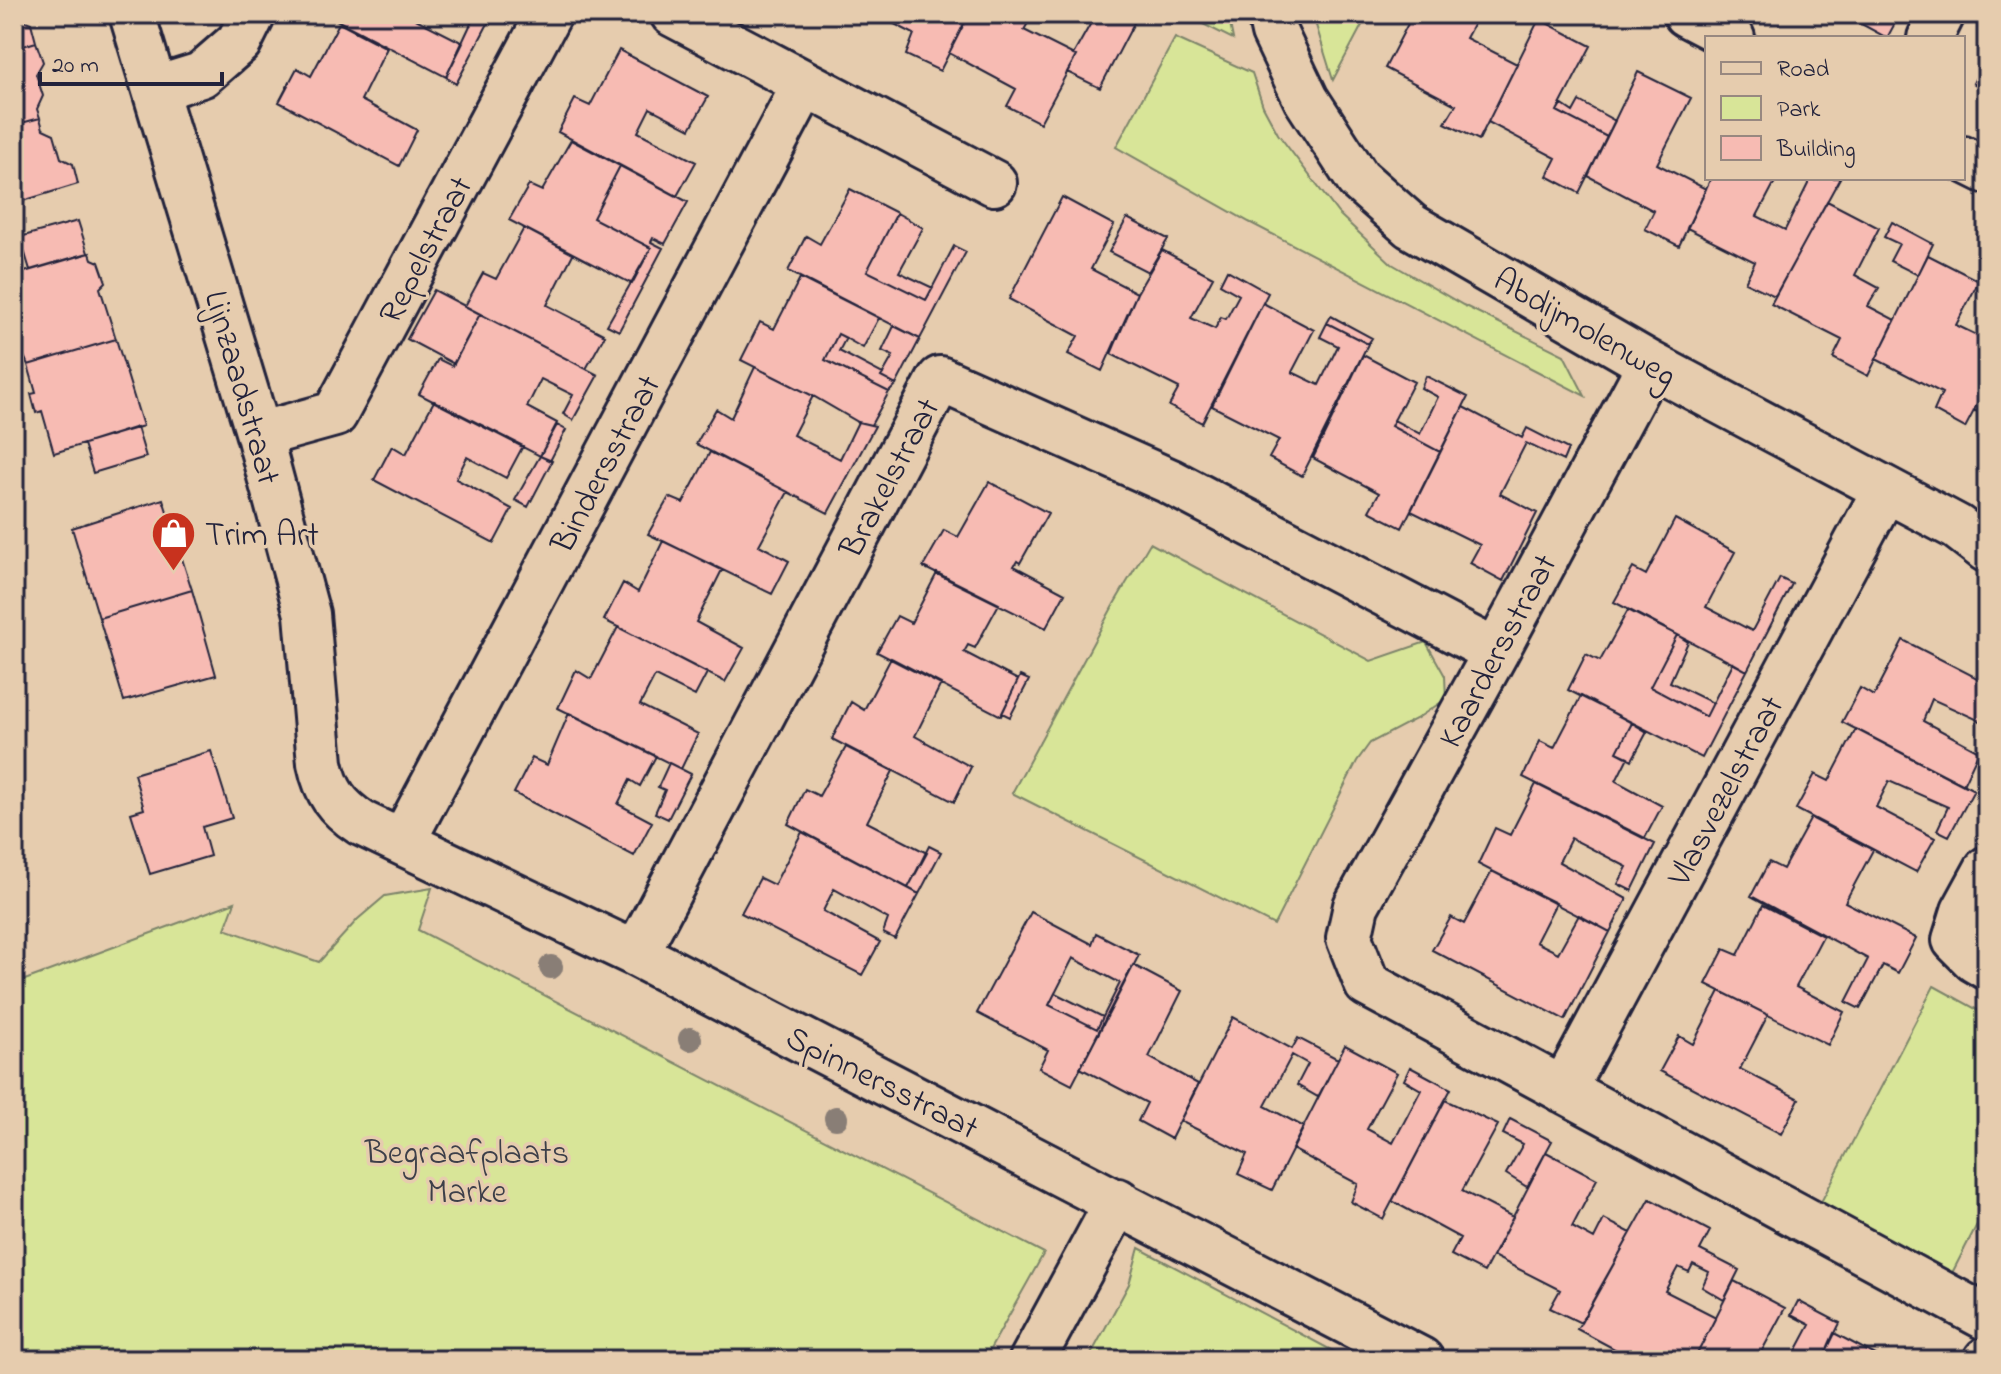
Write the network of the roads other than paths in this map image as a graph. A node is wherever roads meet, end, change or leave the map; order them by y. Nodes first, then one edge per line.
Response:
1 (132, 14) edge
2 (253, 14) edge
3 (549, 14) edge
4 (673, 14) edge
5 (1270, 14) edge
6 (1686, 14) edge
7 (1942, 14) edge
8 (1728, 36) edge
9 (1931, 36) edge
10 (805, 84) junction
11 (156, 89) junction
12 (1965, 160) edge
13 (1987, 171) edge
14 (994, 183) dead end
15 (1650, 364) junction
16 (259, 435) junction
17 (1885, 490) junction
18 (1987, 550) edge
19 (1496, 652) junction
20 (340, 809) joint
21 (403, 841) junction
22 (1987, 869) edge
23 (636, 954) junction
24 (1987, 967) edge
25 (1563, 1090) junction
26 (1118, 1201) junction
27 (1987, 1318) edge
28 (1032, 1360) edge
29 (1421, 1360) edge

1 - 11 street, Lijnzaadstraat
2 - 11 street
3 - 16 street, Repelstraat
4 - 10 street
5 - 15 street, Abdijmolenweg
6 - 8 street
7 - 9 street
10 - 14 street
10 - 21 street, Bindersstraat
11 - 16 street, Lijnzaadstraat
12 - 13 street
15 - 17 street, Abdijmolenweg
15 - 19 street, Kaardersstraat
16 - 20 street, Lijnzaadstraat
17 - 18 street, Abdijmolenweg
17 - 25 street, Vlasvezelstraat
19 - 23 street, Brakelstraat
19 - 25 street, Kaardersstraat
20 - 21 street, Spinnersstraat
21 - 23 street, Spinnersstraat
22 - 24 street
23 - 26 street, Spinnersstraat
25 - 27 street
26 - 28 street
26 - 29 street, Spinnersstraat

